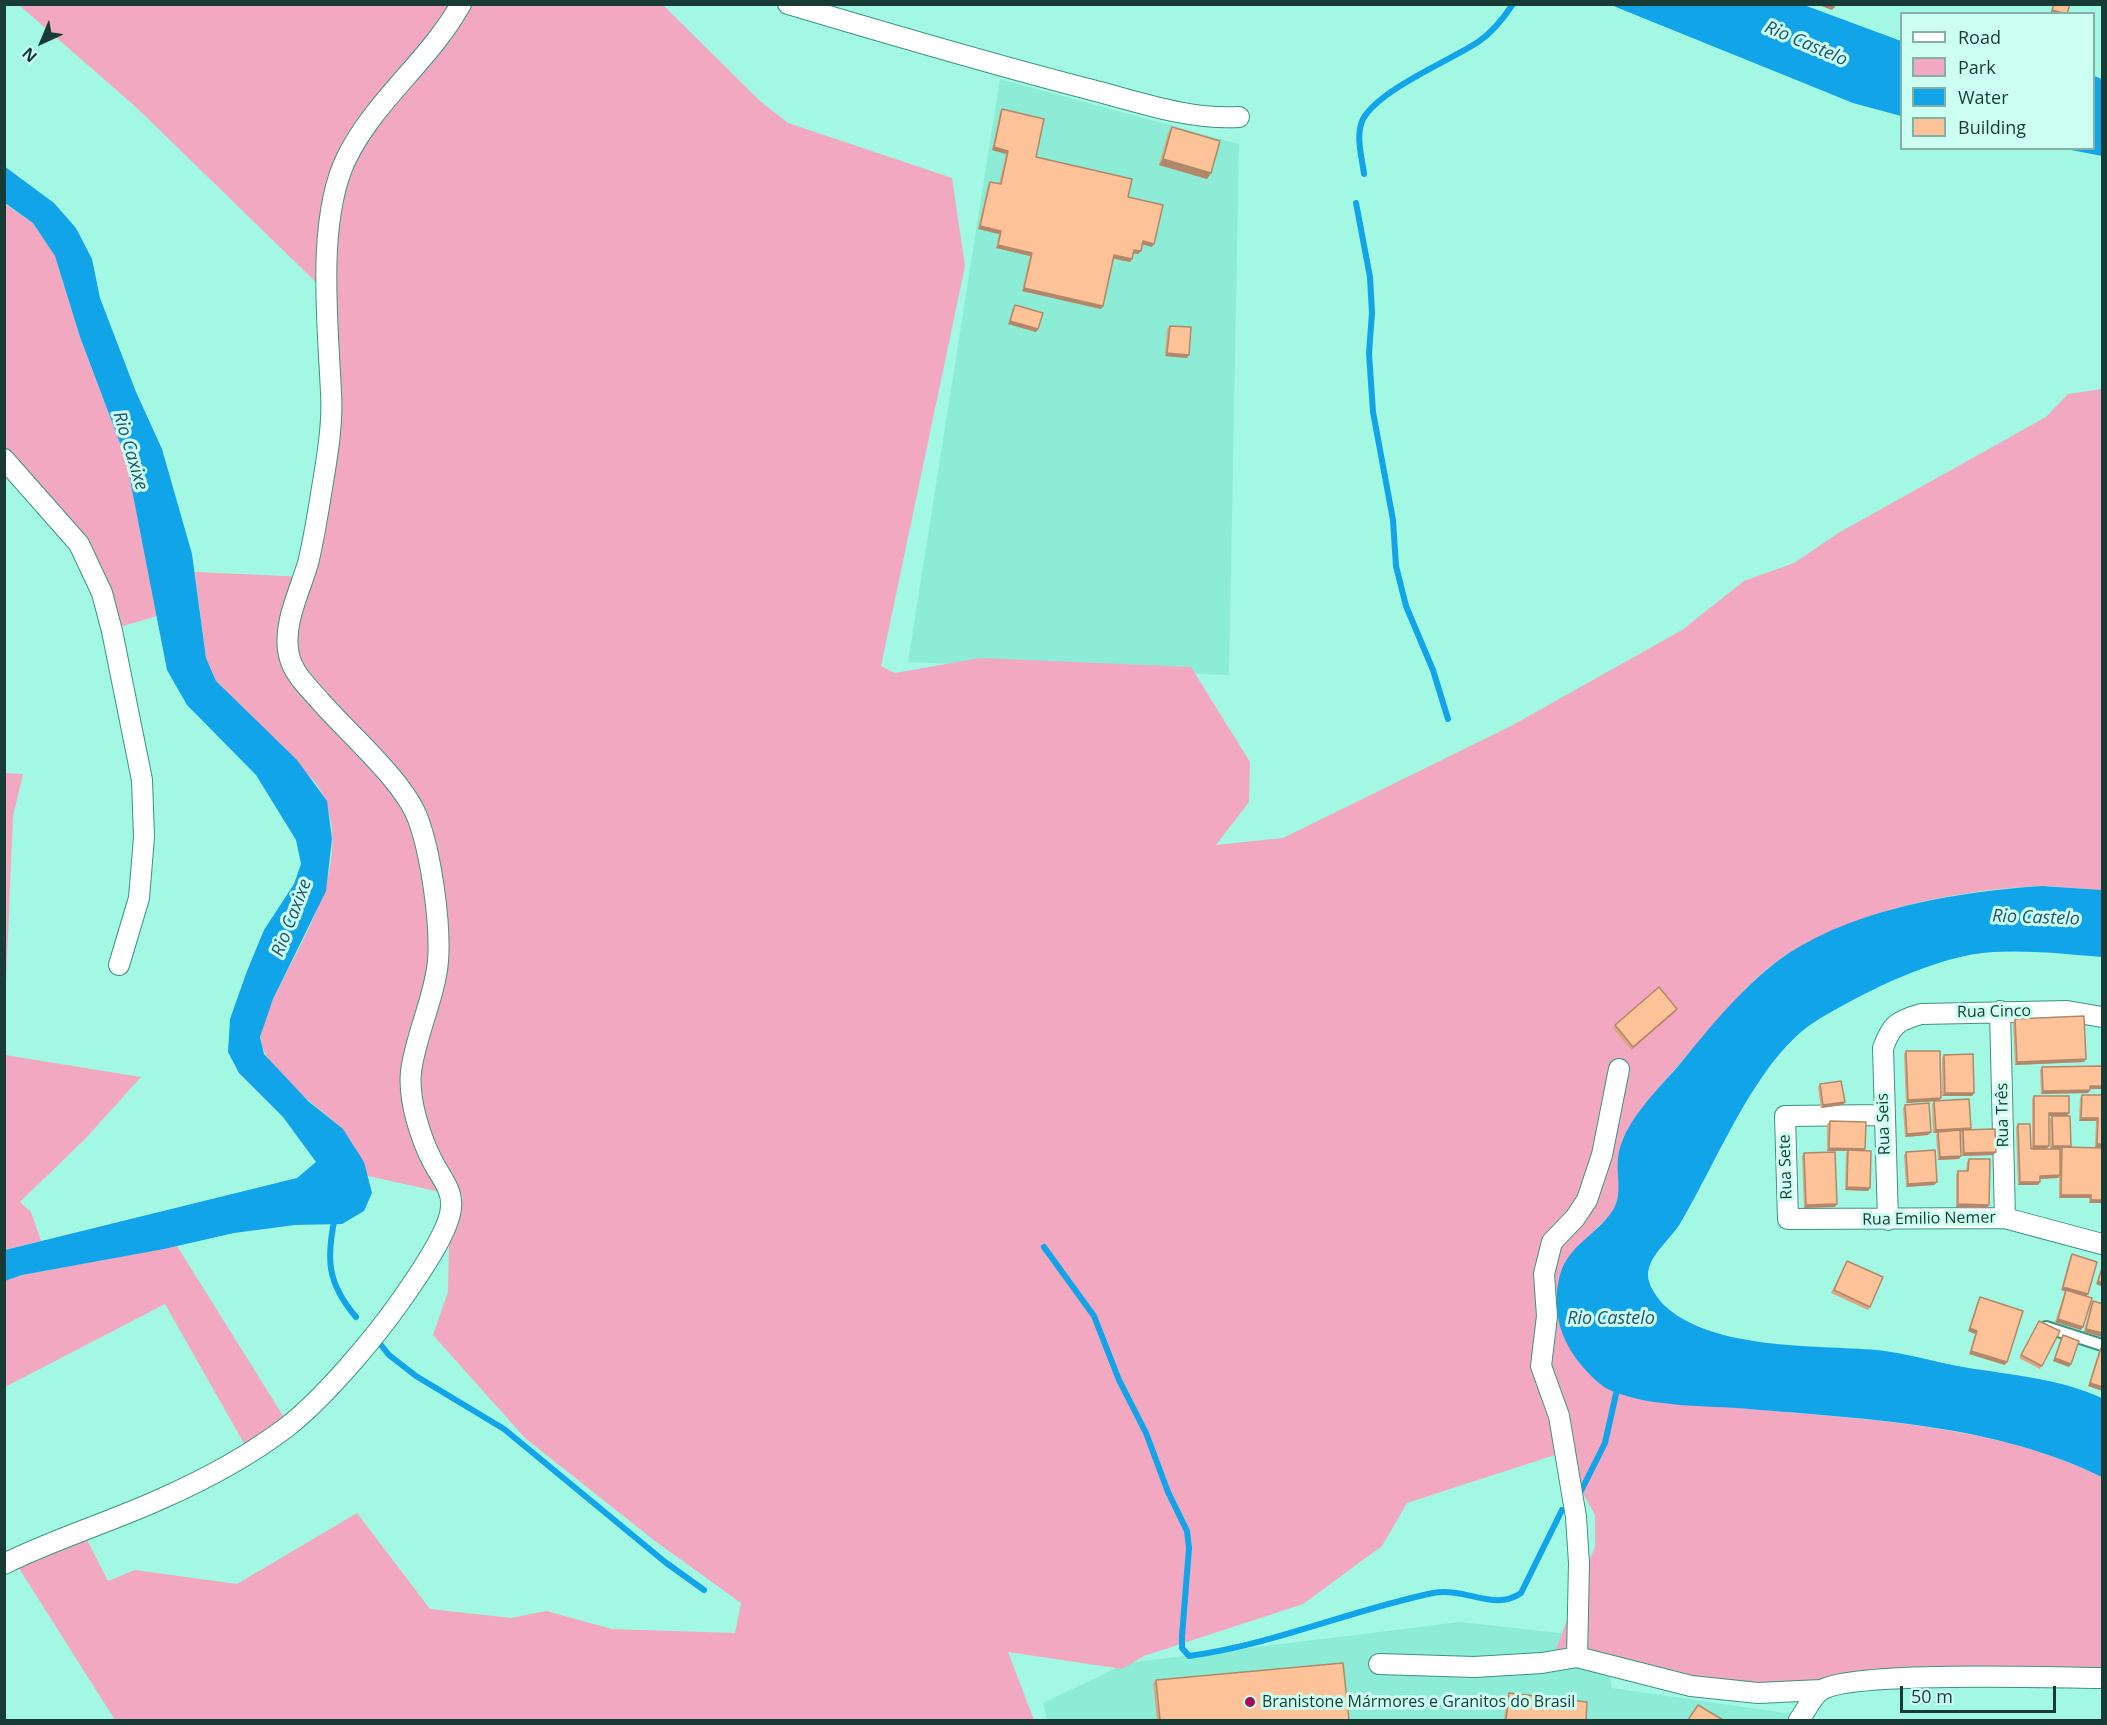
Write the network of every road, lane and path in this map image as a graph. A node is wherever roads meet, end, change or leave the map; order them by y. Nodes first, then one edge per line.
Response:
1 (461, 4) edge
2 (788, 4) edge
3 (1239, 117) dead end
4 (4, 459) edge
5 (119, 965) dead end
6 (2000, 1011) junction
7 (2103, 1017) edge
8 (1890, 1030) joint
9 (1619, 1069) dead end
10 (1883, 1115) junction
11 (2005, 1218) junction
12 (1788, 1219) joint
13 (1888, 1220) junction
14 (2103, 1244) edge
15 (2037, 1324) edge
16 (2103, 1345) edge
17 (4, 1564) edge
18 (1577, 1657) junction
19 (1379, 1664) dead end
20 (2103, 1678) edge
21 (1821, 1690) junction
22 (1799, 1720) edge

1 - 17 street
2 - 3 street
4 - 5 street
6 - 7 street, Rua Cinco
6 - 8 street, Rua Cinco
6 - 11 street, Rua Três
8 - 10 street, Rua Seis
9 - 18 street
10 - 12 street, Rua Sete
10 - 13 street, Rua Seis
11 - 13 street, Rua Emilio Nemer
11 - 14 street, Rua Emilio Nemer
12 - 13 street, Rua Emilio Nemer
15 - 16 lane
18 - 19 street
18 - 21 street
20 - 21 street
21 - 22 street

